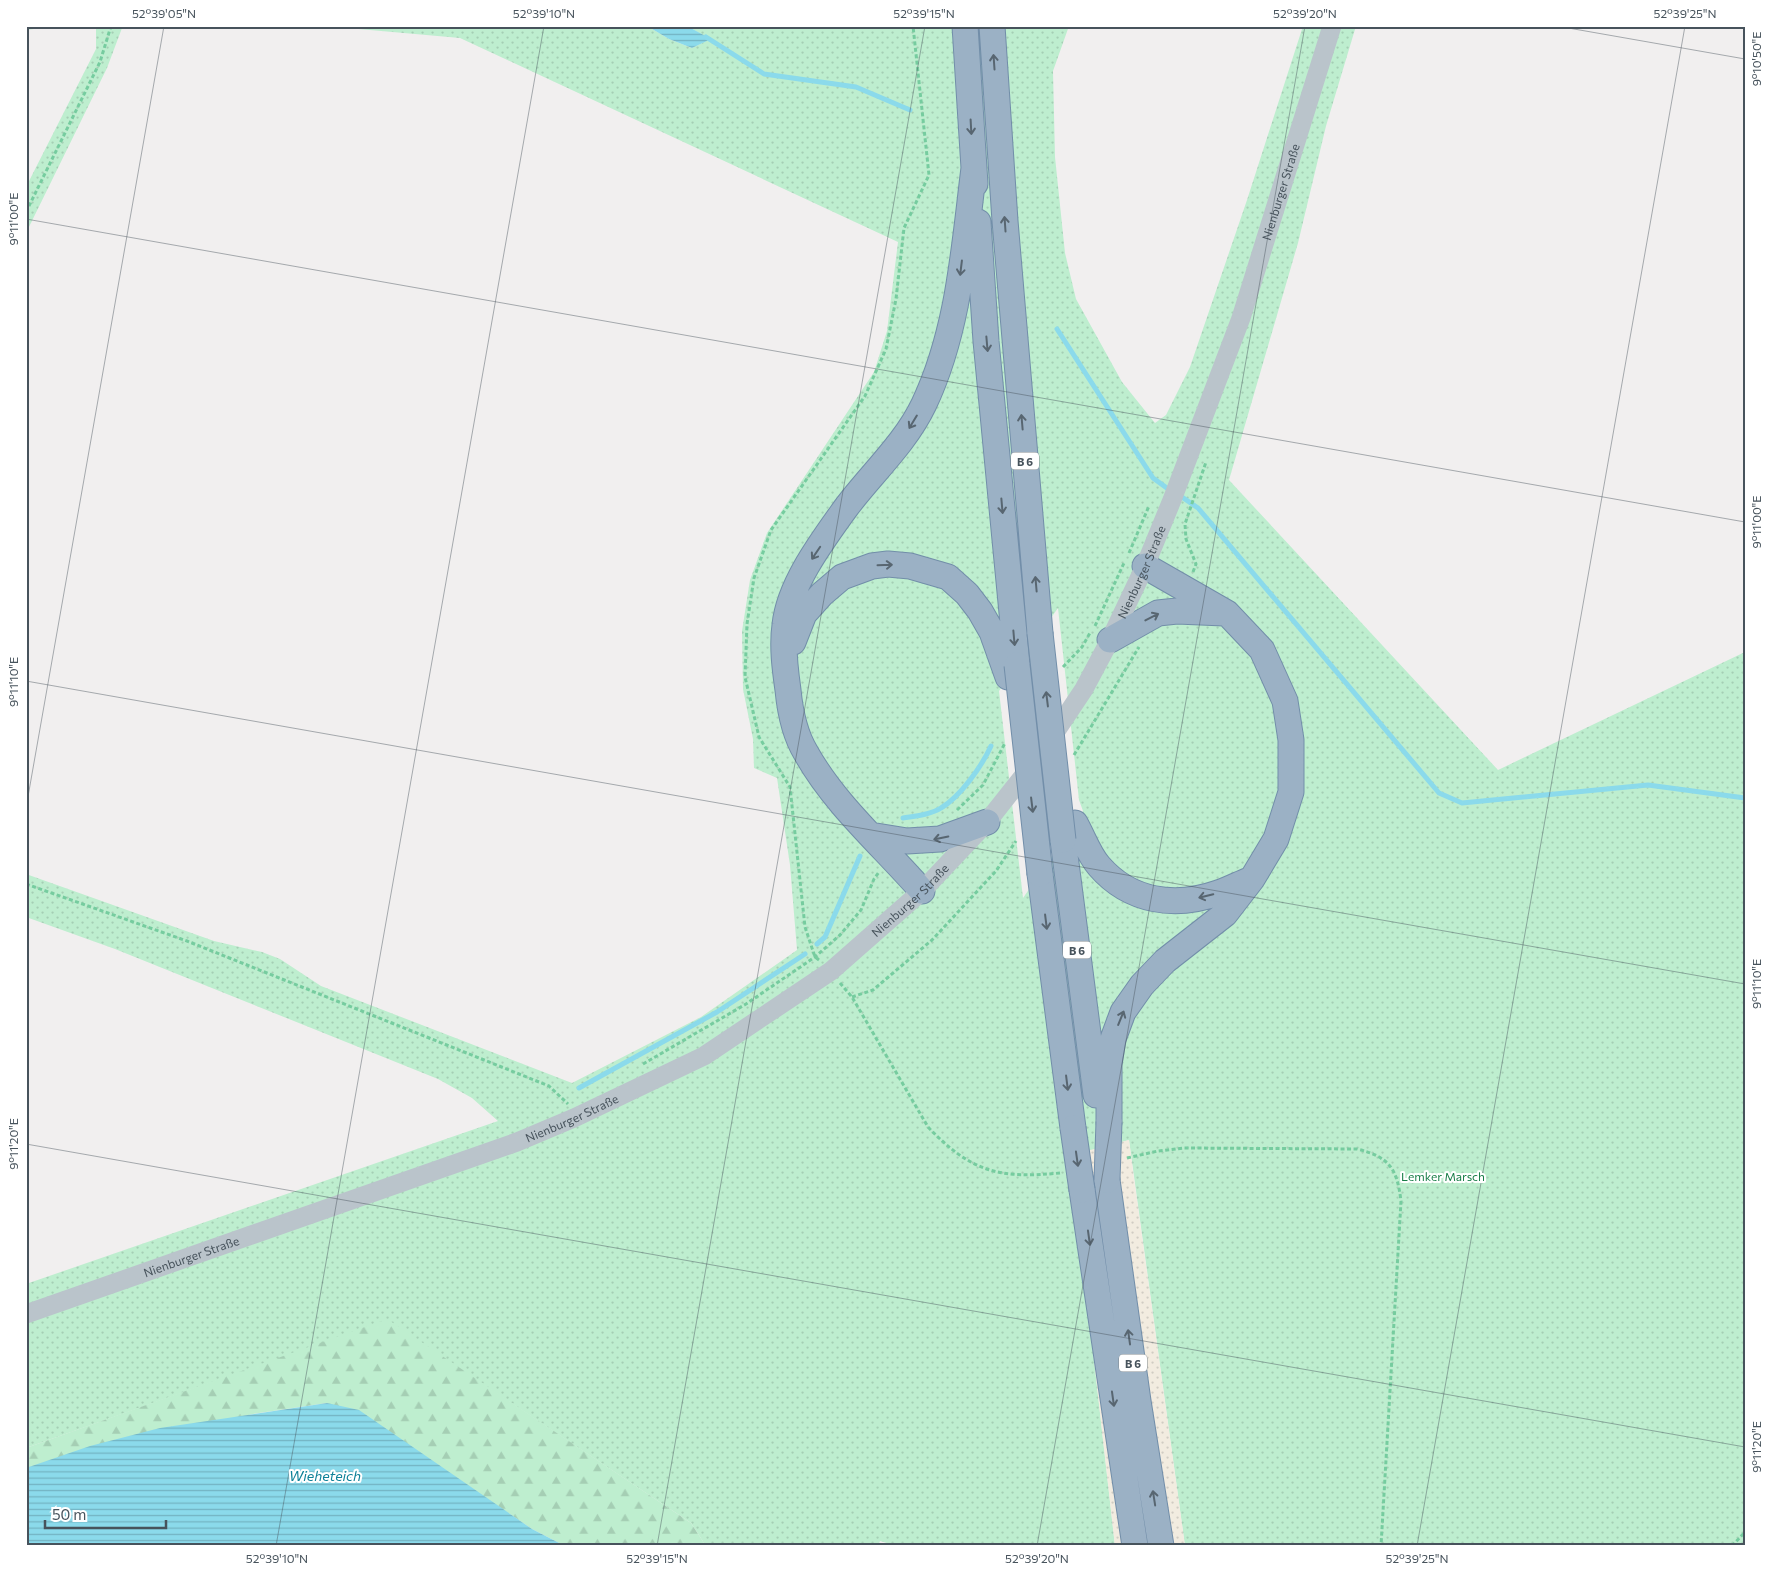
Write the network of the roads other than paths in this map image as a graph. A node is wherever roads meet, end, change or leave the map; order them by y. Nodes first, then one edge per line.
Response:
1 (965, 26) edge
2 (992, 26) edge
3 (1332, 26) edge
4 (974, 168) junction
5 (1145, 566) junction
6 (1227, 613) junction
7 (1110, 640) junction
8 (784, 666) junction
9 (1012, 671) junction
10 (986, 822) junction
11 (1069, 832) junction
12 (870, 835) junction
13 (1252, 879) junction
14 (922, 891) junction
15 (1104, 1122) junction
16 (26, 1314) edge
17 (1134, 1546) edge
18 (1161, 1546) edge

1 -> 4 highway, B 6
11 -> 2 highway, B 6, bridge
3 - 5 street, Nienburger Straße
4 -> 8 highway
4 -> 9 highway, B 6
5 - 6 highway
5 - 7 street, Nienburger Straße
7 -> 6 highway
6 - 13 highway
7 - 10 street, Nienburger Straße
8 -> 9 highway
8 - 12 highway
9 -> 17 highway, B 6, bridge
10 -> 12 highway
10 - 14 street, Nienburger Straße
13 -> 11 highway
11 - 15 highway, B 6
12 - 14 highway
15 -> 13 highway
14 - 16 street, Nienburger Straße
18 -> 15 highway, B 6, bridge

